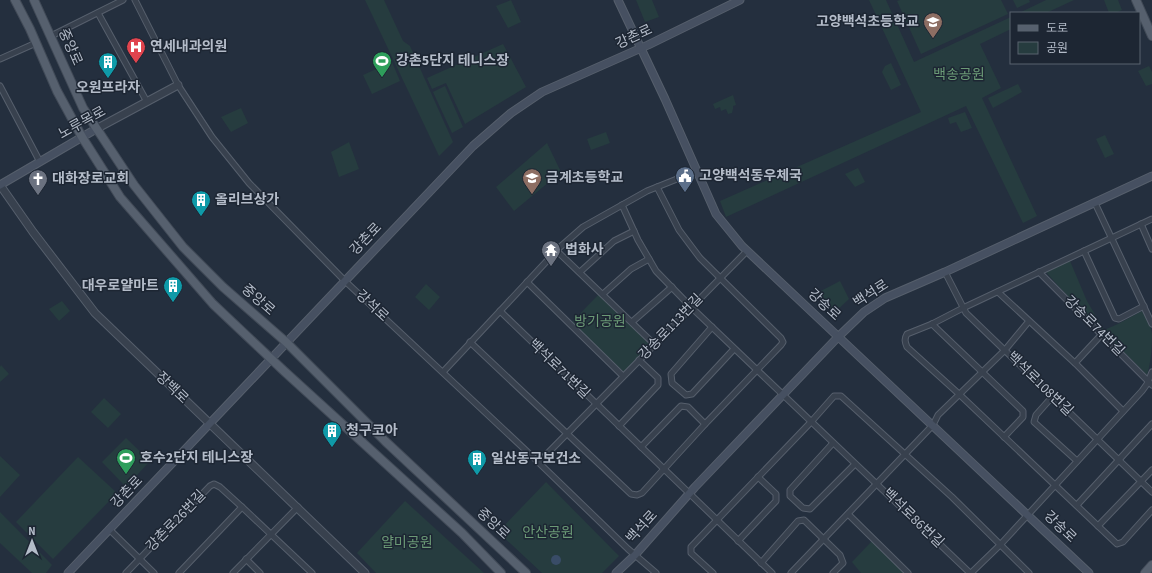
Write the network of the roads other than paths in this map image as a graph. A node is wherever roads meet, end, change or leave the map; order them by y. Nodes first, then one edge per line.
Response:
1 (15, 0) edge
2 (34, 0) edge
3 (123, 0) edge
4 (134, 0) edge
5 (618, 0) edge
6 (740, 0) edge
7 (1136, 0) edge
8 (98, 13) junction
9 (51, 36) junction
10 (1152, 36) edge
11 (36, 44) junction
12 (641, 48) junction
13 (0, 59) edge
14 (178, 85) junction
15 (0, 86) edge
16 (147, 102) junction
17 (96, 129) junction
18 (82, 137) junction
19 (40, 162) junction
20 (697, 171) junction
21 (1152, 176) edge
22 (0, 185) edge
23 (657, 187) junction
24 (1095, 203) junction
25 (622, 205) junction
26 (1152, 219) edge
27 (1140, 224) junction
28 (634, 231) junction
29 (1112, 238) junction
30 (1152, 249) edge
31 (557, 251) junction
32 (747, 251) junction
33 (1084, 251) junction
34 (649, 259) junction
35 (580, 272) junction
36 (945, 272) junction
37 (1039, 272) junction
38 (720, 277) junction
39 (345, 280) junction
40 (527, 282) junction
41 (672, 287) junction
42 (998, 292) junction
43 (603, 294) junction
44 (1144, 306) junction
45 (691, 307) junction
46 (963, 308) junction
47 (500, 311) junction
48 (1029, 321) junction
49 (632, 322) junction
50 (932, 324) junction
51 (1152, 324) edge
52 (712, 327) junction
53 (1102, 334) junction
54 (838, 337) junction
55 (286, 342) junction
56 (470, 342) junction
57 (654, 344) junction
58 (734, 349) junction
59 (1005, 350) junction
60 (270, 359) junction
61 (639, 360) junction
62 (1076, 364) junction
63 (758, 371) junction
64 (983, 371) junction
65 (443, 372) junction
66 (1152, 372) edge
67 (623, 376) junction
68 (1150, 383) edge
69 (959, 394) junction
70 (783, 395) junction
71 (1052, 397) junction
72 (596, 404) junction
73 (1123, 411) junction
74 (811, 422) junction
75 (706, 423) junction
76 (210, 424) junction
77 (1152, 424) edge
78 (619, 426) junction
79 (933, 426) junction
80 (568, 434) junction
81 (1006, 438) junction
82 (1097, 440) junction
83 (833, 443) junction
84 (641, 447) junction
85 (905, 455) junction
86 (1118, 460) junction
87 (1077, 461) junction
88 (539, 462) junction
89 (855, 464) junction
90 (664, 469) junction
91 (1152, 470) edge
92 (759, 477) junction
93 (1141, 482) junction
94 (877, 484) junction
95 (1055, 485) junction
96 (1152, 492) edge
97 (689, 493) junction
98 (1077, 505) junction
99 (242, 507) junction
100 (298, 507) junction
101 (1152, 510) edge
102 (848, 514) junction
103 (1027, 514) junction
104 (717, 520) junction
105 (1098, 526) junction
106 (109, 529) junction
107 (271, 534) junction
108 (824, 540) junction
109 (738, 541) junction
110 (1000, 545) junction
111 (635, 555) junction
112 (139, 559) junction
113 (246, 559) junction
114 (761, 563) junction
115 (1152, 565) edge
116 (68, 573) edge
117 (126, 573) edge
118 (154, 573) edge
119 (179, 573) edge
120 (233, 573) edge
121 (260, 573) edge
122 (312, 573) edge
123 (365, 573) edge
124 (501, 573) edge
125 (526, 573) edge
126 (616, 573) edge
127 (656, 573) edge
128 (713, 573) edge
129 (772, 573) edge
130 (791, 573) edge
131 (833, 573) edge
132 (908, 573) edge
133 (970, 573) edge
134 (1029, 573) edge
135 (1088, 573) edge
136 (1145, 573) edge

1 - 11 main road, 중앙로
2 - 9 main road, 중앙로
3 - 8 street
4 - 14 street, 강석로
5 - 12 main road, 강송로
6 - 12 main road, 강촌로
7 - 10 main road
8 - 9 street
8 - 16 street
9 - 17 main road, 중앙로
11 - 13 street
11 - 18 main road, 중앙로
12 - 20 main road, 강송로
12 - 39 main road, 강촌로
14 - 16 street, 노루목로
14 - 39 street, 강석로
15 - 19 street
16 - 17 street, 노루목로
17 - 18 main road, 노루목로
17 - 55 main road, 중앙로
18 - 19 main road, 노루목로
18 - 60 main road, 중앙로
19 - 22 main road, 노루목로
20 - 23 street
20 - 32 main road, 강송로
21 - 24 main road, 백석로
22 - 76 street, 장백로
23 - 25 street
23 - 38 street
24 - 29 street
24 - 36 main road, 백석로
25 - 28 street, 백석로86번길
25 - 31 street
26 - 27 street
27 - 29 street
27 - 30 street
28 - 34 street, 백석로86번길
28 - 35 street
29 - 33 street
29 - 44 street
31 - 35 street
31 - 40 street
32 - 38 street, 강송로113번길
32 - 54 main road, 강송로
33 - 37 street
33 - 44 street, 강송로74번길
34 - 41 street, 백석로86번길
34 - 43 street
35 - 43 street
36 - 46 street, 백석로108번길
36 - 54 main road, 백석로
37 - 42 street
37 - 53 street, 강송로74번길
38 - 45 street, 강송로113번길
38 - 63 street
39 - 55 main road, 강촌로
39 - 65 street, 강석로
40 - 47 street
40 - 67 street
41 - 45 street, 백석로86번길
41 - 49 street
42 - 46 street
42 - 48 street
43 - 49 street
44 - 51 street
45 - 52 street, 백석로86번길
45 - 57 street, 강송로113번길
46 - 50 street
46 - 59 street, 백석로108번길
47 - 56 street
47 - 72 street, 백석로71번길
48 - 59 street
48 - 62 street
49 - 57 street
50 - 64 street
50 - 69 street
52 - 58 street, 백석로86번길
52 - 58 street
53 - 62 street
53 - 68 street, 강송로74번길
54 - 70 main road, 백석로
54 - 79 main road, 강송로
55 - 60 main road, 강촌로
55 - 125 main road, 중앙로
56 - 65 street
56 - 80 street
57 - 61 street, 강송로113번길
58 - 63 street, 백석로86번길
59 - 64 street
59 - 71 street, 백석로108번길
60 - 76 main road, 강촌로
60 - 124 main road, 중앙로
61 - 67 street, 강송로113번길
61 - 78 street
62 - 73 street
63 - 70 street, 백석로86번길
63 - 75 street
64 - 69 street
64 - 81 street
65 - 88 street, 강석로
66 - 68 street
67 - 72 street, 강송로113번길
68 - 73 street
69 - 79 street
69 - 81 street
70 - 74 street, 백석로86번길
70 - 97 main road, 백석로
71 - 82 street, 백석로108번길
71 - 87 street
72 - 78 street, 백석로71번길
72 - 80 street, 강송로113번길
73 - 82 street
74 - 83 street, 백석로86번길
74 - 85 street
74 - 92 street
75 - 84 street
75 - 90 street
76 - 100 street, 장백로
76 - 106 main road, 강촌로
77 - 86 street
78 - 84 street, 백석로71번길
79 - 85 street
79 - 103 main road, 강송로
80 - 88 street, 강송로113번길
80 - 90 street
81 - 95 street
82 - 86 street, 백석로108번길
82 - 87 street
83 - 89 street, 백석로86번길
83 - 89 street
84 - 90 street, 백석로71번길
85 - 94 street
85 - 110 street
86 - 93 street, 백석로108번길
86 - 98 street
87 - 95 street
88 - 111 street, 강석로
89 - 94 street, 백석로86번길
90 - 97 street, 백석로71번길
91 - 93 street
92 - 104 street
92 - 109 street
93 - 96 street, 백석로108번길
93 - 105 street
94 - 102 street
94 - 133 street, 백석로86번길
95 - 98 street
95 - 103 street
97 - 104 street, 백석로71번길
97 - 111 main road, 백석로
98 - 105 street
99 - 107 street
99 - 112 street, 강촌로26번길
99 - 119 street
100 - 107 street
100 - 123 street, 장백로
101 - 105 street
102 - 108 street
102 - 132 street
103 - 110 street
103 - 135 main road, 강송로
104 - 109 street, 백석로71번길
104 - 128 street
106 - 112 street, 강촌로26번길
106 - 116 main road, 강촌로
107 - 113 street
107 - 122 street
108 - 114 street
108 - 130 street
108 - 131 street
109 - 114 street, 백석로71번길
110 - 133 street
110 - 134 street
111 - 126 main road, 백석로
111 - 127 street, 강석로
112 - 117 street, 강촌로26번길
112 - 118 street, 강촌로26번길
113 - 120 street
113 - 121 street
114 - 129 street, 백석로71번길
115 - 136 main road

